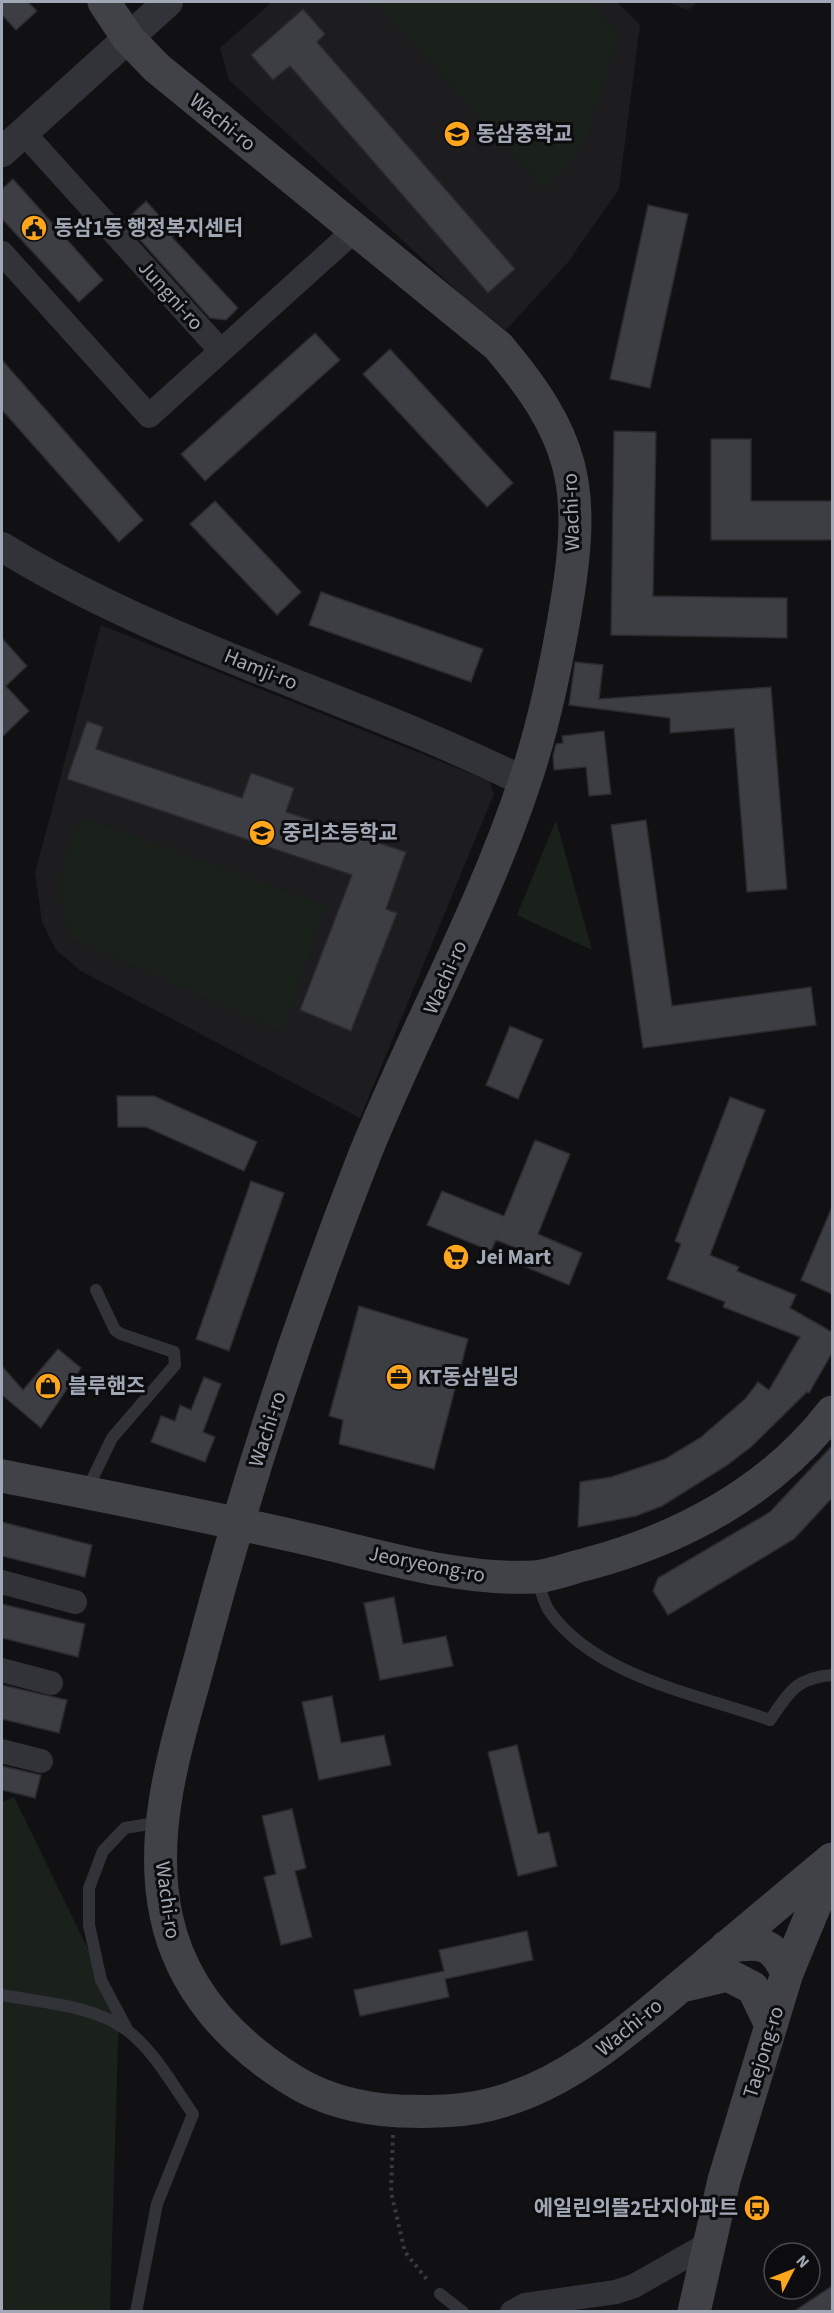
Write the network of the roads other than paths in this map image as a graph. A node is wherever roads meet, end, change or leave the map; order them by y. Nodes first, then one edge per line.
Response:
1 (104, 2) edge
2 (168, 2) edge
3 (128, 38) junction
4 (23, 132) junction
5 (2, 152) edge
6 (355, 230) junction
7 (2, 253) edge
8 (221, 351) junction
9 (2, 547) edge
10 (525, 782) junction
11 (96, 1290) dead end
12 (832, 1412) edge
13 (2, 1476) edge
14 (86, 1493) junction
15 (237, 1523) junction
16 (537, 1577) junction
17 (2, 1582) edge
18 (75, 1602) dead end
19 (2, 1670) edge
20 (832, 1675) edge
21 (51, 1683) dead end
22 (2, 1751) edge
23 (41, 1761) dead end
24 (162, 1822) junction
25 (832, 1859) edge
26 (832, 1864) edge
27 (726, 1947) junction
28 (787, 1973) junction
29 (679, 1987) junction
30 (2, 1995) edge
31 (771, 2025) junction
32 (129, 2031) junction
33 (708, 2244) junction
34 (440, 2294) road end
35 (136, 2312) edge
36 (463, 2312) edge
37 (512, 2312) edge
38 (694, 2312) edge

1 - 3 main road, Wachi-ro
2 - 3 street
3 - 4 street
3 - 6 main road, Wachi-ro
4 - 5 street
4 - 8 street, Jungni-ro
6 - 8 street
6 - 10 main road, Wachi-ro
7 - 8 street
9 - 10 street, Hamji-ro
10 - 15 main road, Wachi-ro
11 - 14 lane
12 - 16 main road, Jeoryeong-ro
13 - 14 main road, Jeoryeong-ro
14 - 15 main road, Jeoryeong-ro
15 - 16 main road, Jeoryeong-ro
15 - 24 main road, Wachi-ro
16 - 20 lane
17 - 18 street
19 - 21 street
22 - 23 street
24 - 29 main road, Wachi-ro
24 - 32 lane
25 - 27 main road, Wachi-ro
26 - 28 main road, Taejong-ro
27 - 28 main road
27 - 29 main road, Wachi-ro
28 - 31 main road, Taejong-ro
29 - 31 main road
30 - 32 lane
31 - 33 main road, Taejong-ro
32 - 35 lane
33 - 37 street
33 - 38 main road, Taejong-ro
34 - 36 lane

